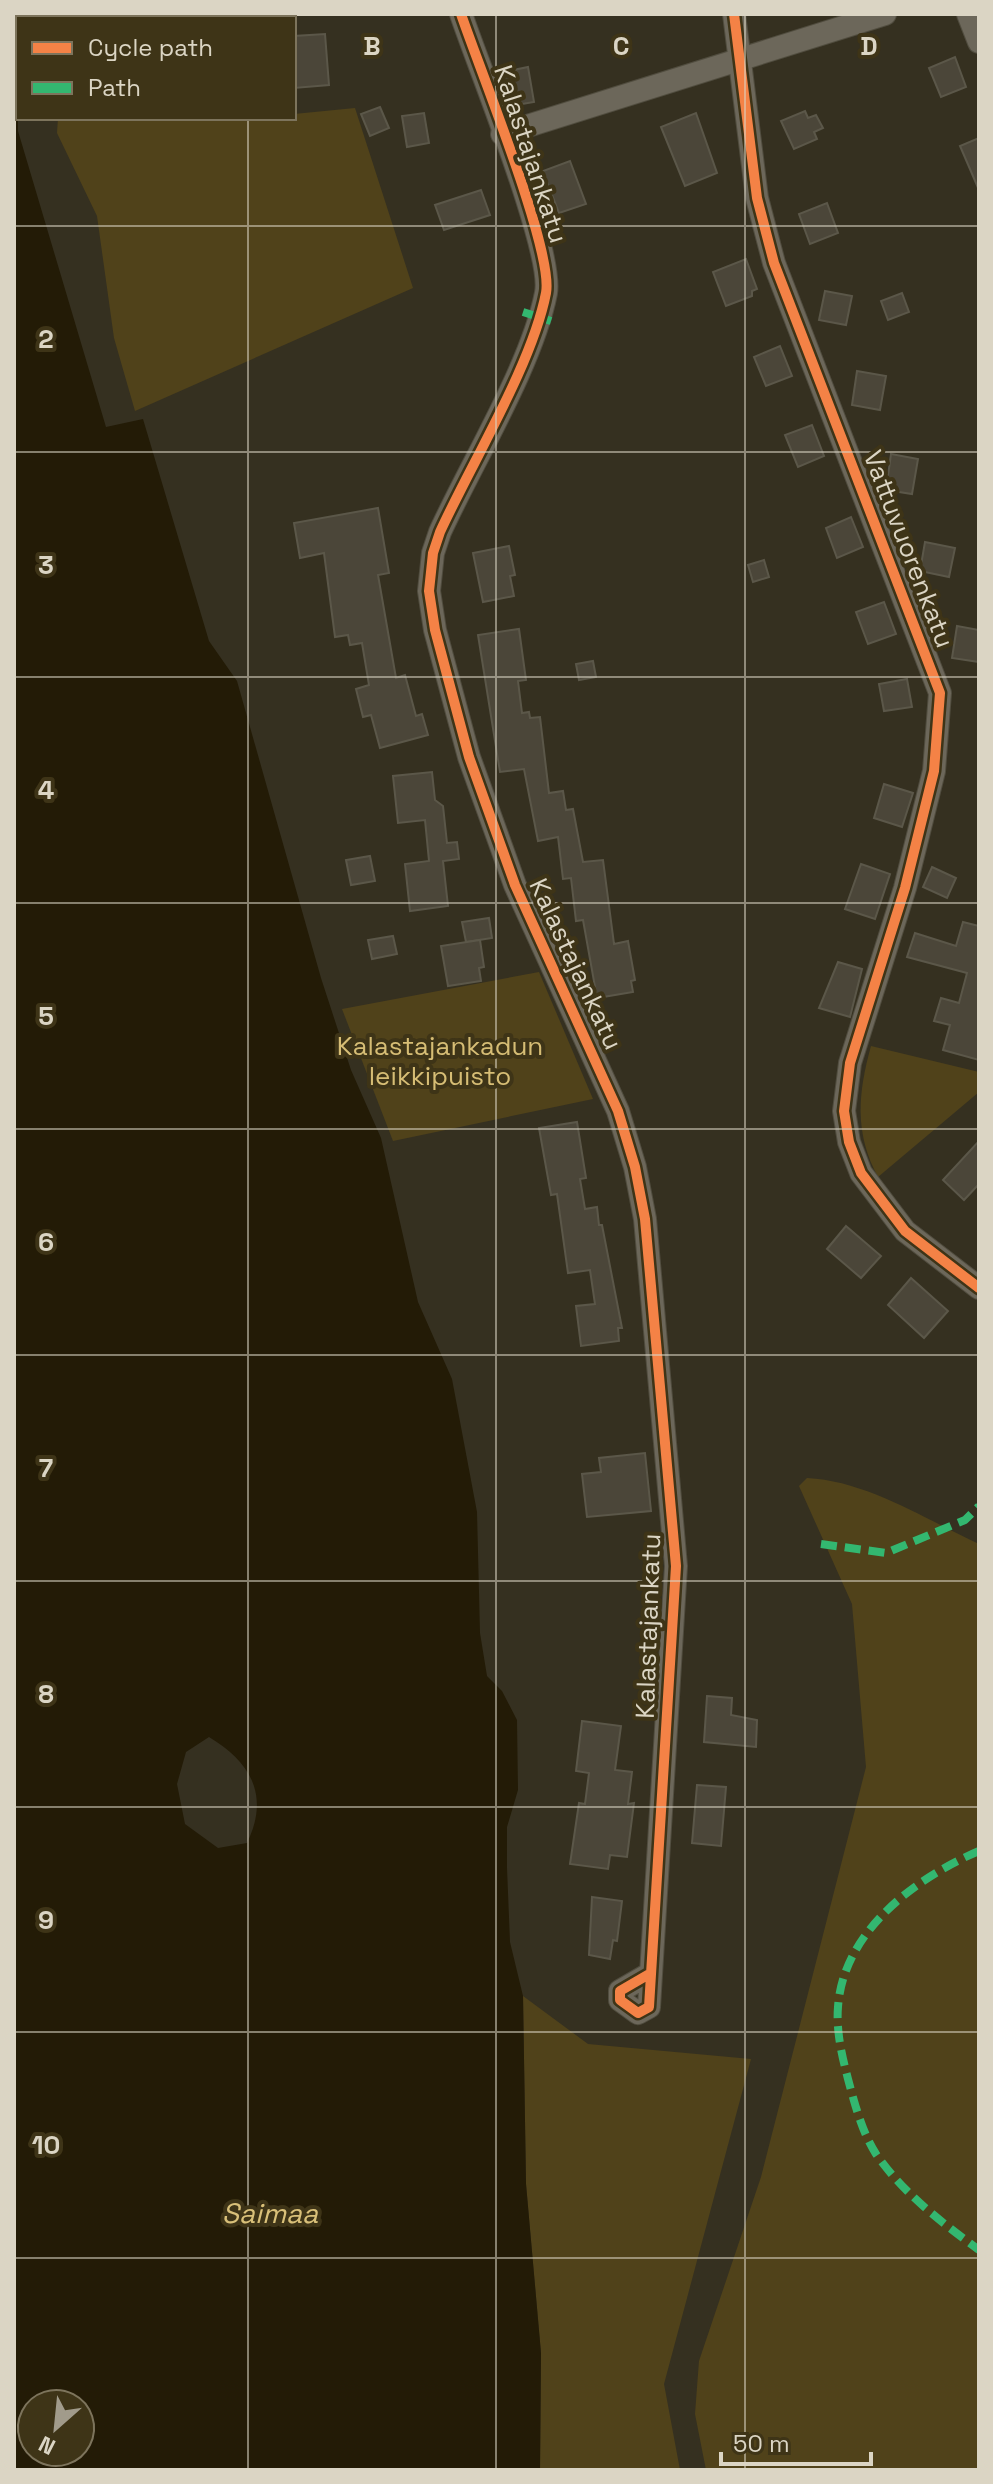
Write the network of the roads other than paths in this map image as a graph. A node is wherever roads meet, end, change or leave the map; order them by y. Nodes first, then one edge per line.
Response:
1 (461, 14) edge
2 (734, 14) edge
3 (885, 14) edge
4 (968, 14) edge
5 (979, 42) edge
6 (740, 59) junction
7 (502, 134) junction
8 (979, 1288) edge
9 (651, 1973) dead end

1 - 7 street, Kalastajankatu
2 - 6 street, Vattuvuorenkatu
3 - 6 street
4 - 5 street
6 - 7 street
6 - 8 street, Vattuvuorenkatu
7 - 9 street, Kalastajankatu

